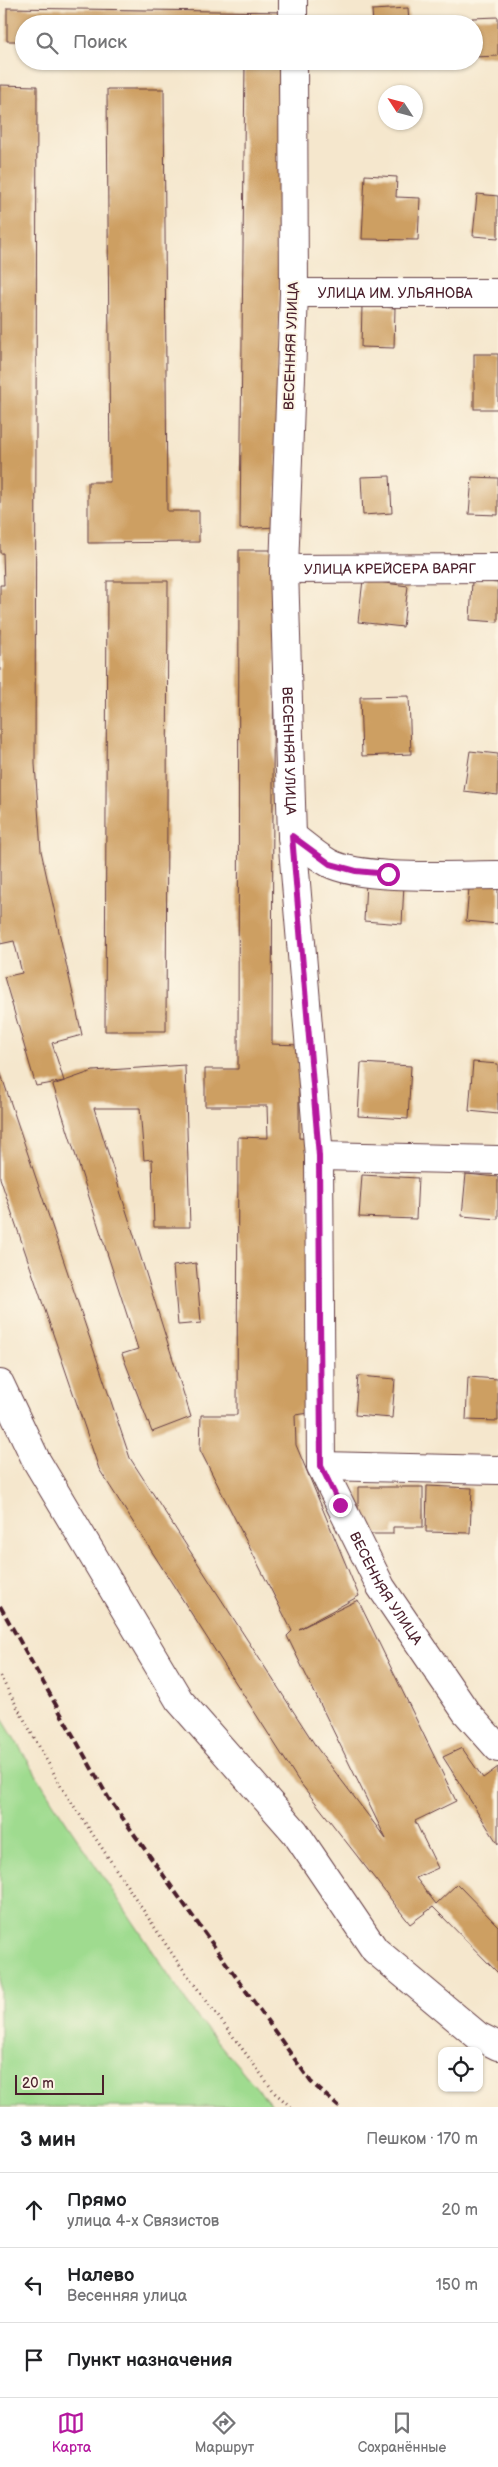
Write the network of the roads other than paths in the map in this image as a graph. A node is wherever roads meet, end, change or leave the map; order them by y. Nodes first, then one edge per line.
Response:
1 (293, 0) edge
2 (293, 15) edge
3 (293, 70) edge
4 (294, 293) junction
5 (498, 294) edge
6 (498, 568) edge
7 (284, 569) junction
8 (292, 836) junction
9 (498, 875) edge
10 (319, 1156) junction
11 (498, 1160) edge
12 (0, 1384) edge
13 (321, 1466) junction
14 (498, 1470) edge
15 (498, 1748) edge
16 (498, 2046) edge

1 - 2 street
3 - 4 street, ВЕСЕННЯЯ УЛИЦА
4 - 5 street, УЛИЦА ИМ. УЛЬЯНОВА
4 - 7 street, ВЕСЕННЯЯ УЛИЦА
6 - 7 street, УЛИЦА КРЕЙСЕРА ВАРЯГ
7 - 8 street, ВЕСЕННЯЯ УЛИЦА
8 - 9 street
8 - 10 street, ВЕСЕННЯЯ УЛИЦА
10 - 11 street
10 - 13 street, ВЕСЕННЯЯ УЛИЦА
12 - 16 street
13 - 14 street
13 - 15 street, ВЕСЕННЯЯ УЛИЦА

